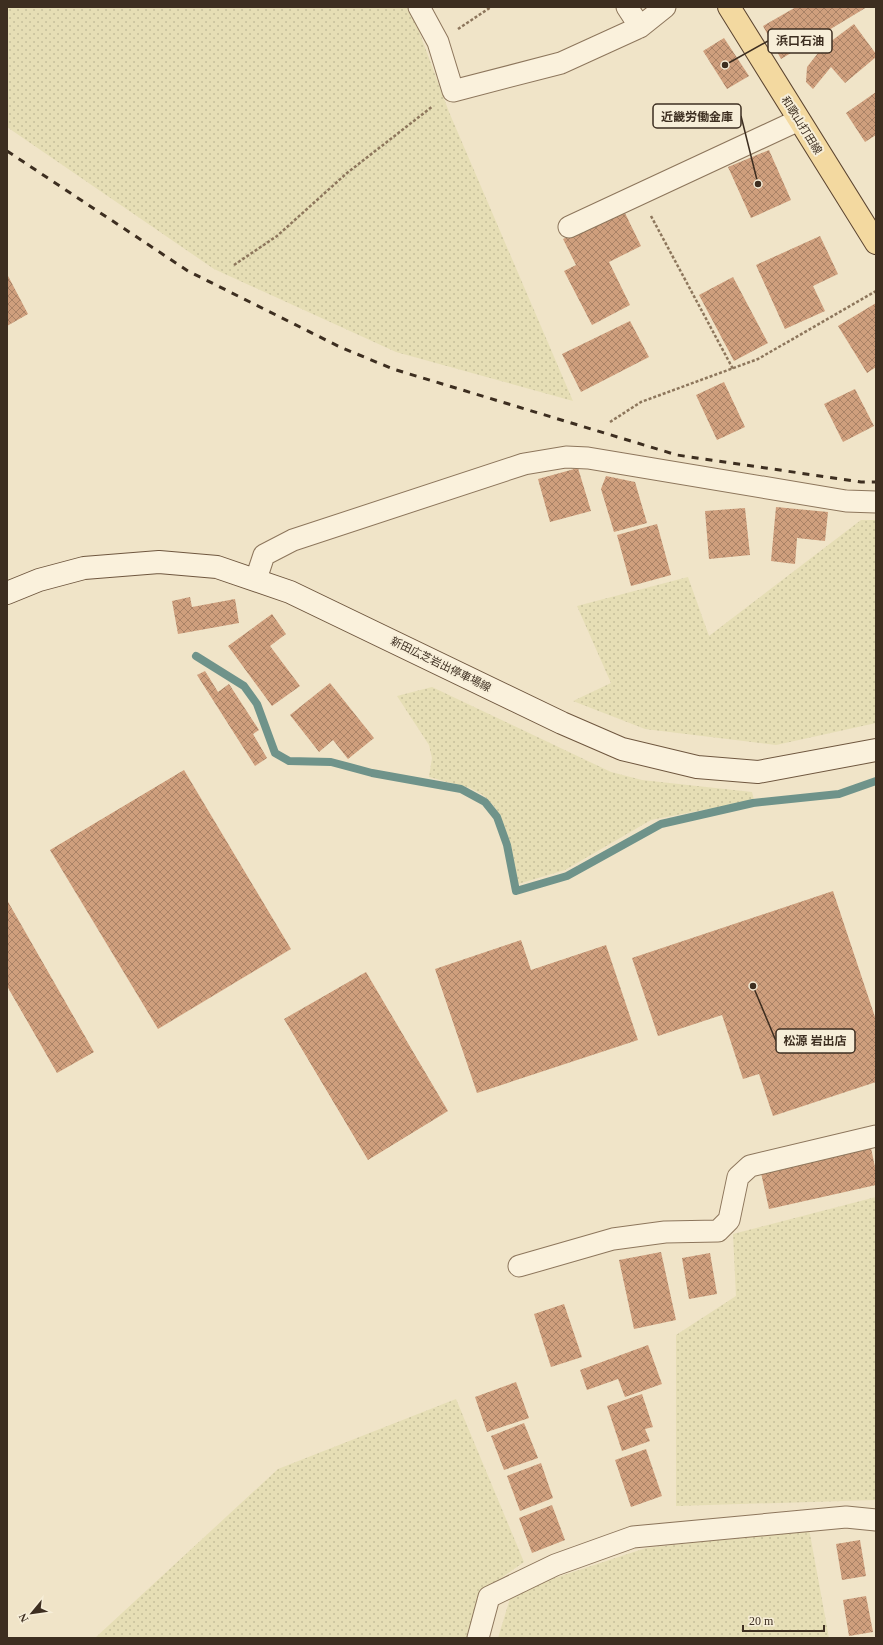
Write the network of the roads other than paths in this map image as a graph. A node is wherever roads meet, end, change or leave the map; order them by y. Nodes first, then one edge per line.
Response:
1 (419, 7) edge
2 (627, 7) edge
3 (665, 7) edge
4 (729, 7) edge
5 (640, 27) junction
6 (799, 120) junction
7 (569, 227) dead end
8 (876, 242) edge
9 (876, 502) edge
10 (256, 579) junction
11 (7, 593) edge
12 (876, 750) edge
13 (876, 1136) edge
14 (519, 1266) dead end
15 (875, 1523) edge
16 (478, 1638) edge

1 - 5 street
2 - 5 street
3 - 5 street
4 - 6 main road, 和歌山打田線
6 - 7 street
6 - 8 main road, 和歌山打田線
9 - 10 street
10 - 11 main road, 新田広芝岩出停車場線
10 - 12 main road, 新田広芝岩出停車場線
13 - 14 street
15 - 16 street

